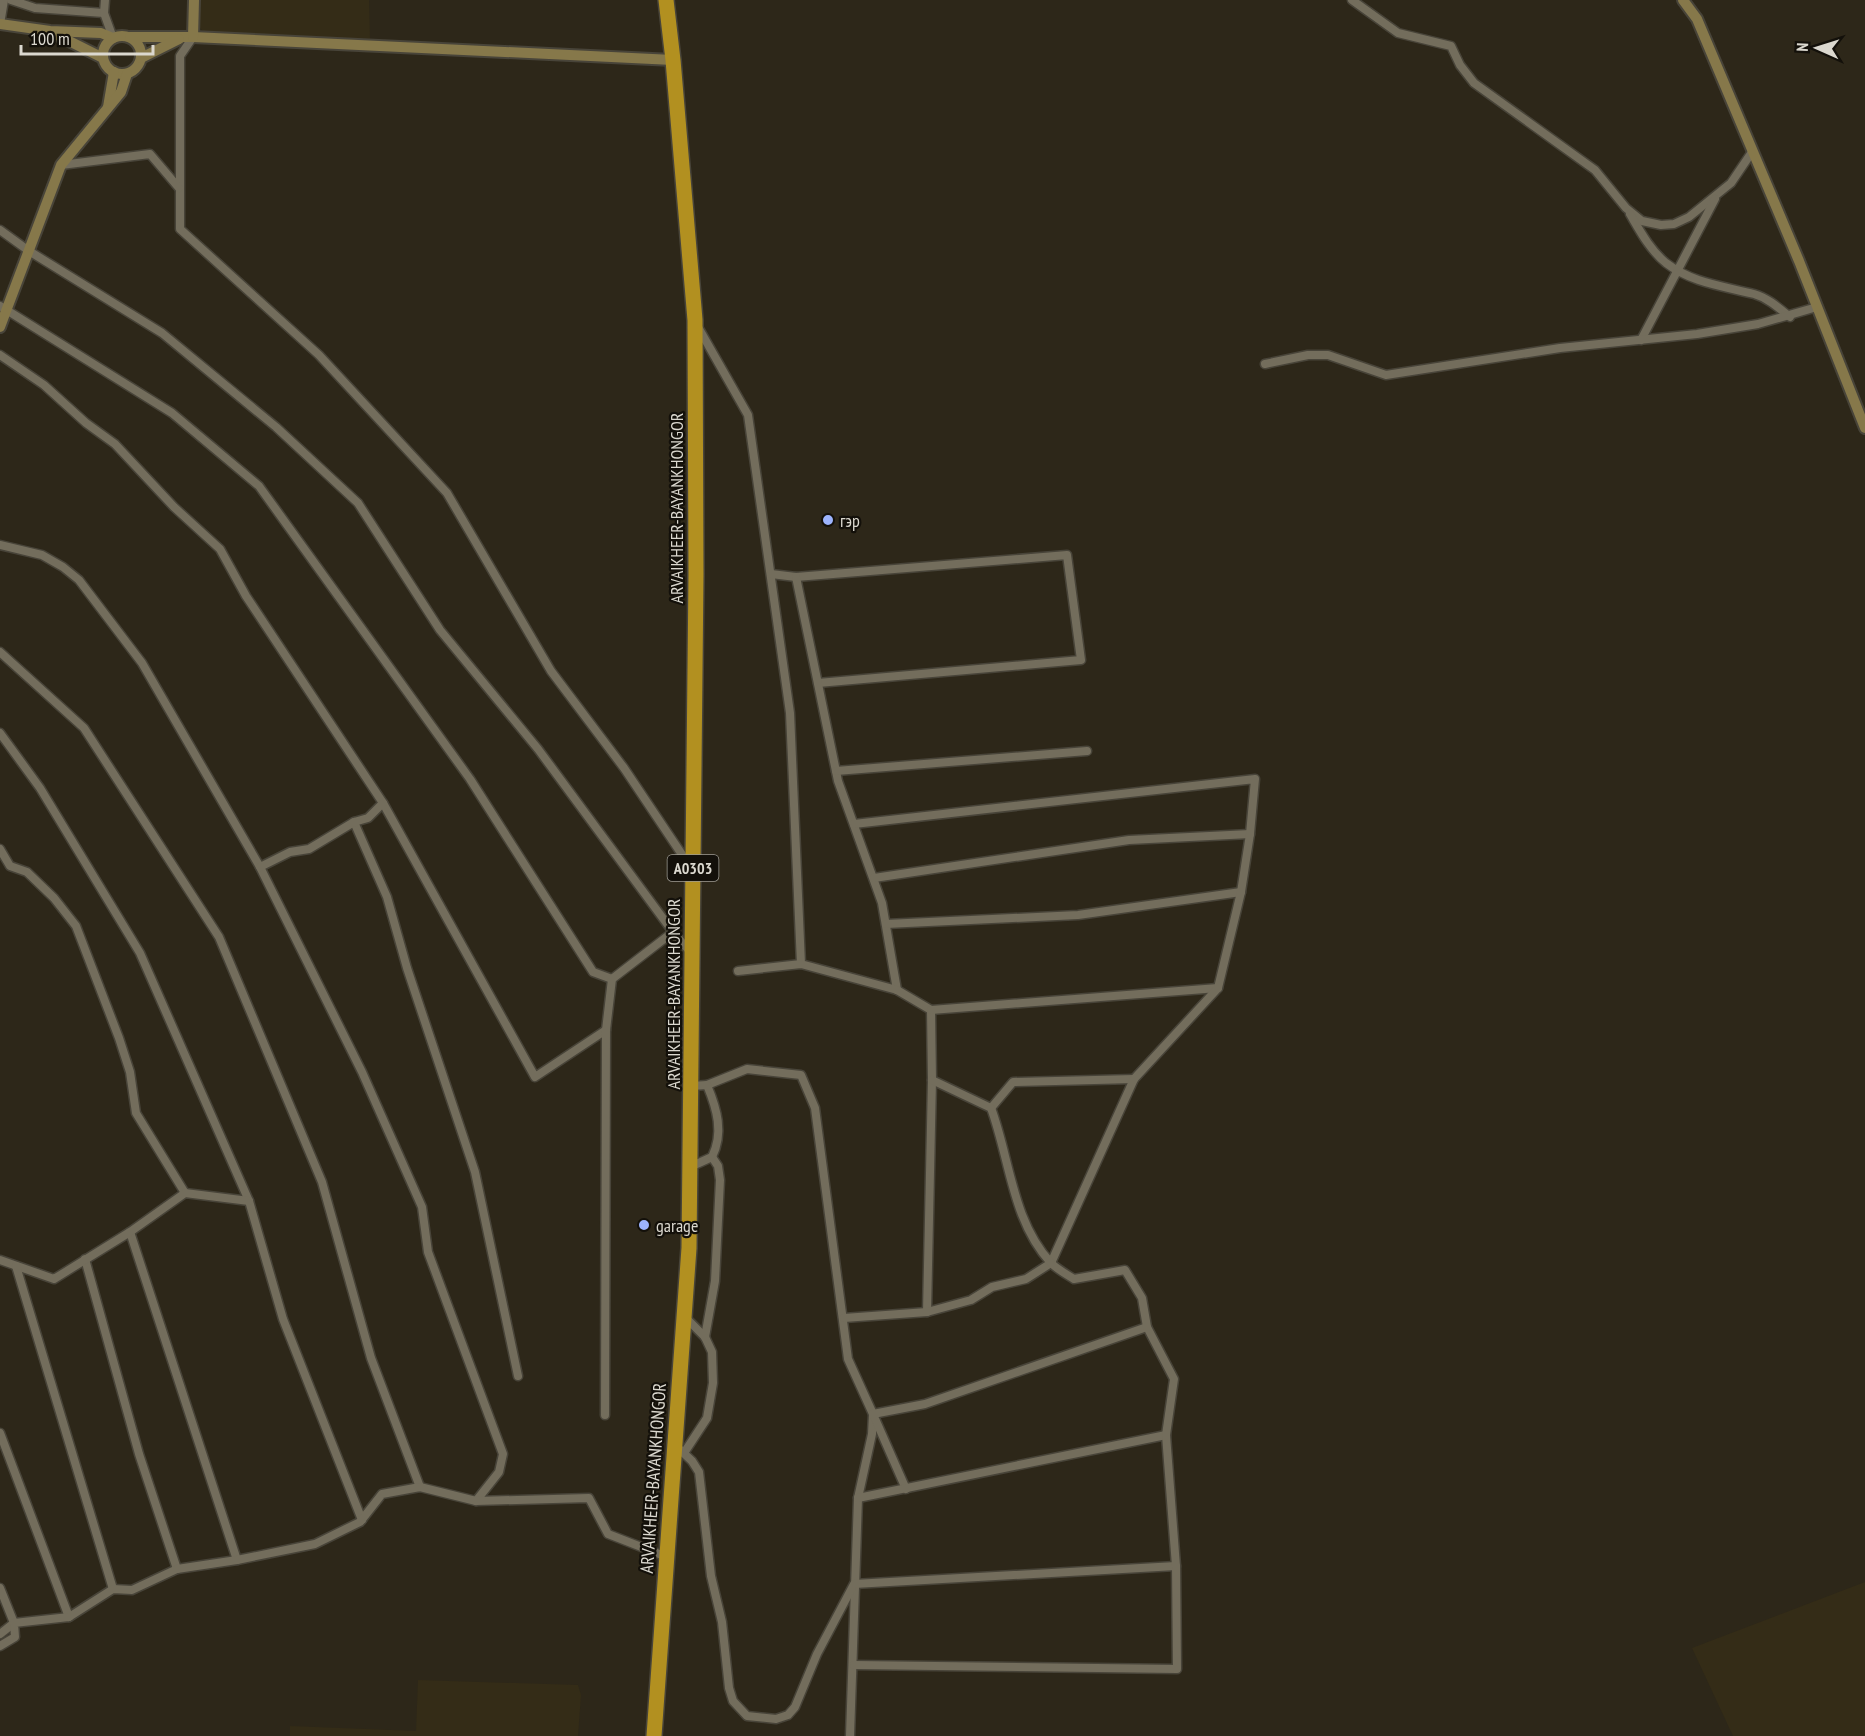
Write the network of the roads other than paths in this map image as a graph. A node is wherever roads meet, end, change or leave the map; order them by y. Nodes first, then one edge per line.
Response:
1 (4, 0) edge
2 (11, 0) edge
3 (105, 0) edge
4 (194, 0) edge
5 (666, 0) edge
6 (1352, 0) edge
7 (1683, 0) edge
8 (104, 12) junction
9 (0, 24) edge
10 (50, 31) junction
11 (130, 37) junction
12 (193, 37) junction
13 (113, 38) junction
14 (180, 39) junction
15 (103, 58) junction
16 (141, 58) junction
17 (673, 60) junction
18 (114, 72) junction
19 (127, 74) junction
20 (108, 107) junction
21 (1752, 152) junction
22 (61, 165) junction
23 (179, 188) junction
24 (1718, 193) junction
25 (1626, 208) junction
26 (0, 230) edge
27 (28, 251) junction
28 (1676, 270) junction
29 (1817, 307) junction
30 (4, 309) edge
31 (1790, 316) junction
32 (695, 320) junction
33 (0, 327) edge
34 (1641, 340) junction
35 (0, 355) edge
36 (1265, 364) dead end
37 (1865, 428) edge
38 (0, 545) edge
39 (771, 574) junction
40 (796, 577) junction
41 (0, 651) edge
42 (818, 683) junction
43 (0, 733) edge
44 (1087, 751) dead end
45 (836, 771) junction
46 (383, 803) junction
47 (354, 822) junction
48 (854, 824) junction
49 (1250, 834) junction
50 (0, 849) edge
51 (260, 867) junction
52 (693, 871) junction
53 (874, 878) junction
54 (1241, 892) junction
55 (886, 924) junction
56 (673, 932) junction
57 (692, 954) junction
58 (801, 964) junction
59 (738, 971) dead end
60 (612, 979) junction
61 (1218, 988) junction
62 (897, 990) junction
63 (931, 1010) junction
64 (606, 1030) junction
65 (1134, 1079) junction
66 (932, 1080) junction
67 (708, 1085) junction
68 (692, 1086) junction
69 (991, 1108) junction
70 (712, 1157) junction
71 (690, 1167) junction
72 (186, 1193) junction
73 (249, 1201) junction
74 (130, 1232) junction
75 (0, 1260) edge
76 (85, 1260) junction
77 (1051, 1263) junction
78 (16, 1266) junction
79 (927, 1312) junction
80 (684, 1316) junction
81 (844, 1318) junction
82 (1147, 1327) junction
83 (705, 1337) junction
84 (518, 1376) dead end
85 (873, 1414) junction
86 (605, 1415) dead end
87 (0, 1433) edge
88 (1166, 1435) junction
89 (680, 1449) junction
90 (420, 1487) junction
91 (906, 1489) junction
92 (858, 1498) junction
93 (476, 1501) junction
94 (362, 1520) junction
95 (667, 1557) junction
96 (237, 1560) junction
97 (1176, 1566) junction
98 (177, 1569) junction
99 (854, 1584) junction
100 (0, 1588) edge
101 (113, 1589) junction
102 (69, 1617) junction
103 (14, 1623) junction
104 (0, 1634) edge
105 (15, 1637) junction
106 (0, 1640) edge
107 (0, 1646) edge
108 (854, 1665) junction
109 (654, 1736) edge
110 (850, 1736) edge

1 - 9 street
2 - 8 street
3 - 8 street
4 - 12 street
5 - 17 highway, ARVAIKHEER-BAYANKHONGOR / A0303
6 - 25 street
7 - 21 street
8 - 13 street
9 - 10 street
10 - 13 street
10 - 15 street
11 - 13 street
11 - 14 street
11 - 16 street
12 - 14 street
12 - 17 street
12 - 23 street
13 - 15 street
14 - 16 street
15 - 18 street
16 - 19 street
17 - 32 highway, ARVAIKHEER-BAYANKHONGOR / A0303
18 - 19 street
18 - 20 street
19 - 20 street
20 - 22 street
21 - 24 street
21 - 29 street
22 - 23 street
22 - 27 street
23 - 52 street
24 - 25 street
24 - 28 street
25 - 28 street
26 - 27 street
27 - 30 street
27 - 56 street
28 - 31 street
28 - 34 street
29 - 31 street
29 - 37 street
30 - 33 street
30 - 60 street
31 - 34 street
32 - 39 street
32 - 52 highway, ARVAIKHEER-BAYANKHONGOR / A0303
34 - 36 street
35 - 46 street
38 - 51 street
39 - 40 street
39 - 58 street
40 - 42 street
40 - 42 street
41 - 90 street
42 - 45 street
43 - 73 street
44 - 45 street
45 - 48 street
46 - 47 street
46 - 64 street
47 - 51 street
47 - 84 street
48 - 49 street
48 - 53 street
49 - 53 street
49 - 54 street
50 - 72 street
51 - 93 street
52 - 57 highway, ARVAIKHEER-BAYANKHONGOR / A0303
53 - 55 street
54 - 55 street
54 - 61 street
55 - 62 street
56 - 57 street
56 - 60 street
57 - 68 highway, ARVAIKHEER-BAYANKHONGOR / A0303
58 - 59 street
58 - 62 street
60 - 64 street
61 - 63 street
61 - 65 street
62 - 63 street
63 - 66 street
64 - 86 street
65 - 69 street
65 - 77 street
66 - 69 street
66 - 79 street
67 - 68 street
67 - 70 street
67 - 81 street
68 - 71 highway, ARVAIKHEER-BAYANKHONGOR / A0303
69 - 77 street
70 - 71 street
70 - 83 street
71 - 80 highway, ARVAIKHEER-BAYANKHONGOR / A0303
72 - 73 street
72 - 74 street
73 - 94 street
74 - 76 street
74 - 96 street
75 - 78 street
76 - 78 street
76 - 98 street
77 - 79 street
77 - 82 street
78 - 101 street
79 - 81 street
80 - 83 street
80 - 89 highway, ARVAIKHEER-BAYANKHONGOR / A0303
81 - 85 street
82 - 85 street
82 - 88 street
83 - 89 street
85 - 91 street
85 - 92 street
87 - 102 street
88 - 91 street
88 - 97 street
89 - 95 highway, ARVAIKHEER-BAYANKHONGOR / A0303
89 - 99 street
90 - 93 street
90 - 94 street
91 - 92 street
92 - 99 street
93 - 95 street
94 - 96 street
95 - 109 highway, ARVAIKHEER-BAYANKHONGOR / A0303
96 - 98 street
97 - 99 street
97 - 108 street
98 - 101 street
99 - 108 street
100 - 103 street
101 - 102 street
102 - 103 street
103 - 104 street
103 - 105 street
105 - 106 street
105 - 107 street
108 - 110 street

